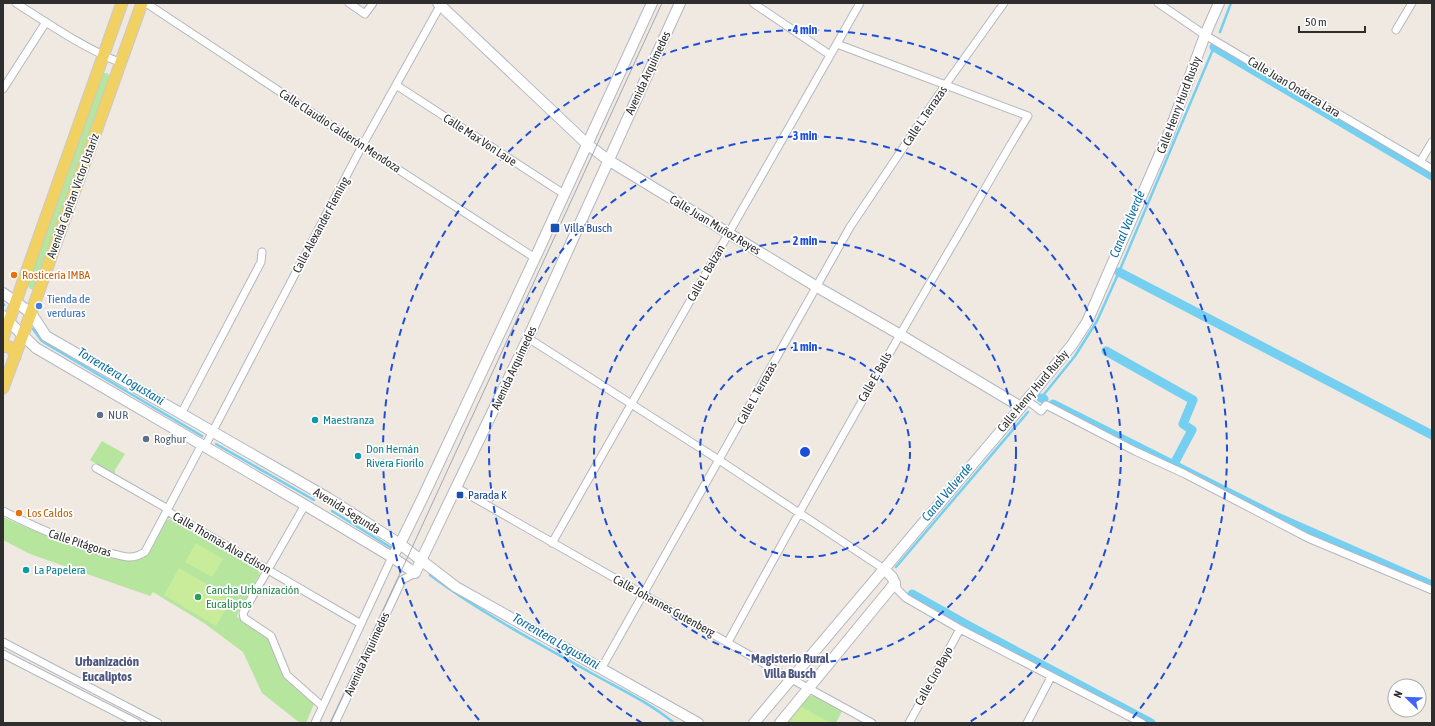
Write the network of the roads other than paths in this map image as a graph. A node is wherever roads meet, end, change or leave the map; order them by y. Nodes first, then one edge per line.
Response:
1 (16, 3) edge
2 (122, 3) edge
3 (142, 3) edge
4 (146, 3) edge
5 (349, 3) edge
6 (373, 3) edge
7 (652, 3) edge
8 (680, 3) edge
9 (753, 3) edge
10 (860, 3) edge
11 (1004, 3) edge
12 (1158, 3) edge
13 (1219, 3) edge
14 (1412, 3) edge
15 (439, 4) edge
16 (46, 22) junction
17 (1396, 30) dead end
18 (1205, 35) junction
19 (836, 44) junction
20 (830, 55) junction
21 (103, 56) junction
22 (121, 63) junction
23 (946, 84) junction
24 (396, 86) junction
25 (3, 89) edge
26 (1432, 142) edge
27 (587, 144) junction
28 (362, 146) junction
29 (608, 160) junction
30 (1420, 162) junction
31 (1432, 169) edge
32 (564, 194) junction
33 (728, 234) junction
34 (262, 252) dead end
35 (535, 258) junction
36 (23, 284) junction
37 (817, 287) junction
38 (38, 292) junction
39 (3, 293) edge
40 (16, 302) junction
41 (31, 313) junction
42 (6, 319) edge
43 (900, 334) junction
44 (22, 336) junction
45 (3, 338) edge
46 (528, 338) junction
47 (3, 347) edge
48 (15, 357) junction
49 (3, 388) edge
50 (1024, 403) junction
51 (631, 404) junction
52 (181, 414) junction
53 (212, 433) junction
54 (204, 445) junction
55 (719, 460) junction
56 (96, 468) dead end
57 (457, 488) junction
58 (306, 505) junction
59 (167, 510) junction
60 (3, 511) edge
61 (798, 513) junction
62 (552, 543) junction
63 (400, 544) junction
64 (138, 556) joint
65 (392, 557) junction
66 (422, 561) junction
67 (884, 569) junction
68 (267, 570) junction
69 (415, 573) junction
70 (895, 583) junction
71 (1432, 590) edge
72 (642, 594) junction
73 (361, 624) junction
74 (960, 629) junction
75 (3, 642) edge
76 (728, 642) junction
77 (3, 654) edge
78 (601, 669) junction
79 (56, 670) junction
80 (1051, 677) junction
81 (52, 679) junction
82 (792, 679) junction
83 (808, 688) junction
84 (322, 706) junction
85 (136, 723) edge
86 (158, 723) edge
87 (315, 723) edge
88 (335, 723) edge
89 (698, 723) edge
90 (754, 723) edge
91 (780, 723) edge
92 (872, 723) edge
93 (909, 723) edge
94 (1027, 723) edge
95 (1142, 723) edge

1 - 16 street
2 - 21 main road, Avenida Capitan Víctor Ustariz
3 - 22 main road, Avenida Capitan Víctor Ustariz
4 - 28 street, Calle Claudio Calderón Mendoza
5 - 6 street
7 - 27 main road, Avenida Arquímedes
8 - 29 main road, Avenida Arquímedes
9 - 20 street
10 - 19 street, Calle L. Balzan
11 - 23 street, Calle L. Terrazas
12 - 18 street, Calle Juan Ondarza Lara
13 - 18 main road, Calle Henry Hurd Rusby
14 - 17 street
15 - 24 street, Calle Alexander Fleming
15 - 27 main road, Calle Juan Muñoz Reyes
16 - 21 street
16 - 25 street
18 - 30 street, Calle Juan Ondarza Lara
18 - 50 main road, Calle Henry Hurd Rusby
19 - 20 street, Calle L. Balzan
19 - 23 street
20 - 33 street, Calle L. Balzan
21 - 22 street
21 - 36 main road, Avenida Capitan Víctor Ustariz
22 - 38 main road, Avenida Capitan Víctor Ustariz
23 - 37 street, Calle L. Terrazas
23 - 43 street, Calle E. Balls
24 - 28 street, Calle Alexander Fleming
24 - 32 street, Calle Max Von Laue
26 - 30 street
27 - 29 main road, Calle Juan Muñoz Reyes
27 - 32 main road, Avenida Arquímedes
28 - 35 street, Calle Claudio Calderón Mendoza
28 - 53 street, Calle Alexander Fleming
29 - 33 main road, Calle Juan Muñoz Reyes
29 - 46 main road, Avenida Arquímedes
30 - 31 street, Calle Juan Ondarza Lara
32 - 35 main road, Avenida Arquímedes
33 - 37 main road, Calle Juan Muñoz Reyes
33 - 51 street, Calle L. Balzan
34 - 52 street
35 - 63 main road, Avenida Arquímedes
36 - 38 main road
36 - 40 main road, Avenida Capitan Víctor Ustariz
37 - 43 main road, Calle Juan Muñoz Reyes
37 - 55 street, Calle L. Terrazas
38 - 41 main road, Avenida Capitan Víctor Ustariz
39 - 40 main road, Avenida Segunda
40 - 41 main road, Avenida Segunda
40 - 42 main road, Avenida Capitan Víctor Ustariz
41 - 44 main road, Avenida Capitan Víctor Ustariz
41 - 52 main road, Avenida Segunda
42 - 44 main road, Avenida Segunda
42 - 45 main road, Avenida Capitan Víctor Ustariz
43 - 50 main road, Calle Juan Muñoz Reyes
43 - 61 street, Calle E. Balls
44 - 48 main road, Avenida Capitan Víctor Ustariz
44 - 54 main road, Avenida Segunda
46 - 51 street
46 - 57 main road, Avenida Arquímedes
47 - 48 main road
48 - 49 main road, Avenida Capitan Víctor Ustariz
50 - 67 main road, Calle Henry Hurd Rusby
50 - 71 street
51 - 55 street
51 - 62 street, Calle L. Balzan
52 - 53 main road, Avenida Segunda
53 - 54 street, Calle Alexander Fleming
53 - 63 main road, Avenida Segunda
54 - 58 main road, Avenida Segunda
54 - 59 street, Calle Alexander Fleming
55 - 61 street
55 - 72 street, Calle L. Terrazas
56 - 59 street, Calle Thomas Alva Edison
57 - 62 street, Calle Johannes Gutenberg
57 - 66 main road, Avenida Arquímedes
58 - 65 main road, Avenida Segunda
58 - 68 street
59 - 64 street, Calle Alexander Fleming
59 - 68 street, Calle Thomas Alva Edison
60 - 64 street, Calle Pitágoras
61 - 67 street
61 - 76 street, Calle E. Balls
62 - 72 street, Calle Johannes Gutenberg
63 - 65 main road, Avenida Arquímedes
63 - 66 main road, Avenida Segunda
65 - 69 main road, Avenida Segunda
65 - 73 street, Avenida Arquímedes
66 - 69 main road, Avenida Arquímedes
66 - 78 main road, Avenida Segunda
67 - 70 main road
67 - 82 main road, Calle Henry Hurd Rusby
68 - 73 street, Calle Thomas Alva Edison
68 - 84 street
69 - 88 street, Avenida Arquímedes
70 - 74 street
70 - 83 main road
72 - 76 street, Calle Johannes Gutenberg
72 - 78 street, Calle L. Terrazas
73 - 84 street, Avenida Arquímedes
74 - 80 street
74 - 93 street, Calle Ciro Bayo
75 - 79 street
76 - 82 street, Calle Johannes Gutenberg
77 - 81 street
78 - 89 main road, Avenida Segunda
79 - 81 street
79 - 86 street
80 - 94 street
80 - 95 street
81 - 85 street
82 - 83 street, Calle Johannes Gutenberg
82 - 90 main road, Calle Henry Hurd Rusby
83 - 91 main road
83 - 92 street, Calle Johannes Gutenberg
84 - 87 street, Avenida Arquímedes

